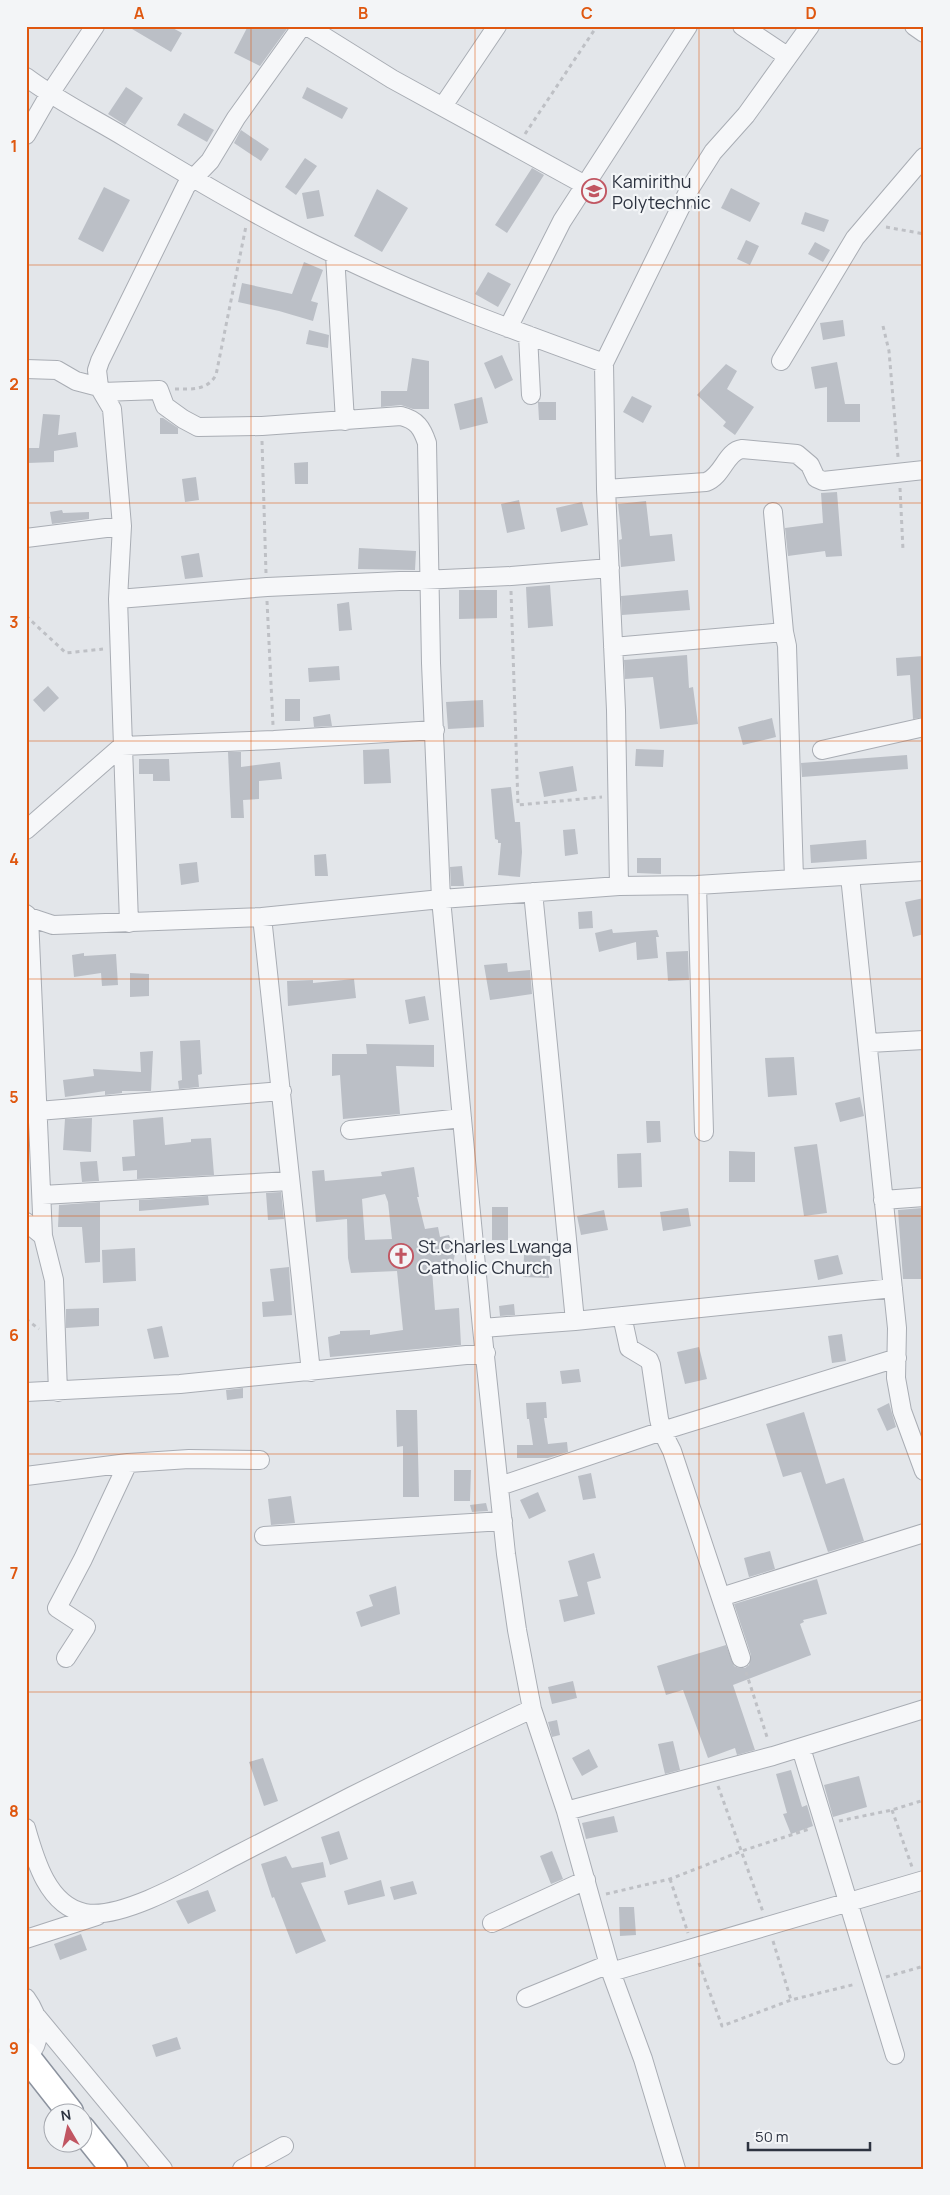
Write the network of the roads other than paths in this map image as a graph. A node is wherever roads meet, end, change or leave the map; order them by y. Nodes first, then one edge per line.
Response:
1 (96, 26) edge
2 (302, 26) edge
3 (307, 26) edge
4 (497, 26) edge
5 (688, 26) edge
6 (742, 26) edge
7 (810, 26) edge
8 (914, 26) edge
9 (924, 33) edge
10 (788, 56) junction
11 (26, 77) edge
12 (49, 94) junction
13 (443, 106) junction
14 (26, 136) edge
15 (924, 157) edge
16 (192, 178) junction
17 (585, 185) junction
18 (335, 255) junction
19 (508, 328) junction
20 (528, 335) junction
21 (781, 361) dead end
22 (604, 363) junction
23 (26, 369) edge
24 (100, 390) junction
25 (531, 395) dead end
26 (345, 421) junction
27 (924, 470) edge
28 (606, 489) junction
29 (773, 512) dead end
30 (122, 526) junction
31 (26, 538) edge
32 (610, 568) junction
33 (431, 578) junction
34 (118, 599) junction
35 (784, 632) junction
36 (613, 647) junction
37 (924, 727) edge
38 (435, 730) junction
39 (122, 746) junction
40 (822, 750) dead end
41 (26, 830) edge
42 (924, 871) edge
43 (850, 876) junction
44 (794, 879) junction
45 (697, 884) junction
46 (619, 886) junction
47 (533, 892) junction
48 (441, 899) junction
49 (28, 916) edge
50 (262, 917) junction
51 (129, 923) junction
52 (924, 1040) edge
53 (869, 1043) junction
54 (31, 1054) edge
55 (282, 1091) junction
56 (38, 1112) junction
57 (462, 1118) junction
58 (350, 1130) dead end
59 (704, 1132) dead end
60 (290, 1181) junction
61 (42, 1195) junction
62 (924, 1197) edge
63 (884, 1200) junction
64 (26, 1222) edge
65 (43, 1236) junction
66 (892, 1288) junction
67 (622, 1316) junction
68 (575, 1320) junction
69 (482, 1328) junction
70 (486, 1353) junction
71 (898, 1358) junction
72 (311, 1372) junction
73 (26, 1392) edge
74 (58, 1392) junction
75 (662, 1431) junction
76 (260, 1460) dead end
77 (128, 1463) junction
78 (924, 1471) edge
79 (26, 1476) edge
80 (500, 1486) junction
81 (503, 1521) junction
82 (924, 1533) edge
83 (264, 1536) dead end
84 (721, 1597) junction
85 (66, 1658) dead end
86 (741, 1658) road end
87 (532, 1709) junction
88 (924, 1709) edge
89 (801, 1748) junction
90 (566, 1811) junction
91 (26, 1828) edge
92 (586, 1880) junction
93 (920, 1881) edge
94 (848, 1902) junction
95 (105, 1913) junction
96 (492, 1922) dead end
97 (26, 1939) edge
98 (610, 1968) junction
99 (26, 1998) edge
100 (526, 1998) dead end
101 (36, 2017) junction
102 (895, 2055) dead end
103 (27, 2057) edge
104 (62, 2102) edge
105 (92, 2142) edge
106 (284, 2146) dead end
107 (114, 2169) edge
108 (163, 2169) edge
109 (242, 2169) edge
110 (676, 2169) edge

1 - 12 street
2 - 16 street
3 - 13 street
4 - 13 street
5 - 17 street
6 - 10 street
7 - 10 street
8 - 9 street
10 - 22 street
11 - 12 street
12 - 14 street
12 - 16 street
13 - 17 street
15 - 21 street
16 - 18 street
16 - 24 street
17 - 19 street
18 - 19 street
18 - 26 street
19 - 20 street
20 - 22 street
20 - 25 street
22 - 28 street
23 - 24 street
24 - 26 street
24 - 30 street
26 - 33 street
27 - 28 street
28 - 32 street
29 - 35 street
30 - 31 street
30 - 34 street
32 - 33 street
32 - 36 street
33 - 34 street
33 - 38 street
34 - 39 street
35 - 36 street
35 - 44 street
36 - 46 street
37 - 40 street
38 - 39 street
38 - 48 street
39 - 41 street
39 - 51 street
42 - 43 street
43 - 44 street
43 - 53 street
44 - 45 street
45 - 46 street
45 - 59 street
46 - 47 street
47 - 48 street
47 - 68 street
48 - 50 street
48 - 57 street
49 - 51 street
49 - 54 street
50 - 51 street
50 - 55 street
52 - 53 street
53 - 63 street
54 - 56 street
55 - 56 street
55 - 60 street
56 - 61 street
57 - 58 street
57 - 69 street
60 - 61 street
60 - 72 street
61 - 65 street
62 - 63 street
63 - 66 street
64 - 65 street
65 - 74 street
66 - 67 street
66 - 71 street
67 - 68 street
67 - 75 street
68 - 69 street
69 - 70 street
70 - 72 street
70 - 80 street
71 - 75 street
71 - 78 street
72 - 74 street
73 - 74 street
75 - 80 street
75 - 84 street
76 - 77 street
77 - 79 street
77 - 85 street
80 - 81 street
81 - 83 street
81 - 87 street
82 - 84 street
84 - 86 street
87 - 90 street
87 - 95 street
88 - 89 street
89 - 90 street
89 - 94 street
90 - 92 street
91 - 95 street
92 - 96 street
92 - 98 street
93 - 94 street
94 - 98 street
94 - 102 street
95 - 97 street
98 - 100 street
98 - 110 street
99 - 101 street
101 - 103 street
101 - 108 street
103 - 104 highway
105 - 107 highway
106 - 109 street

